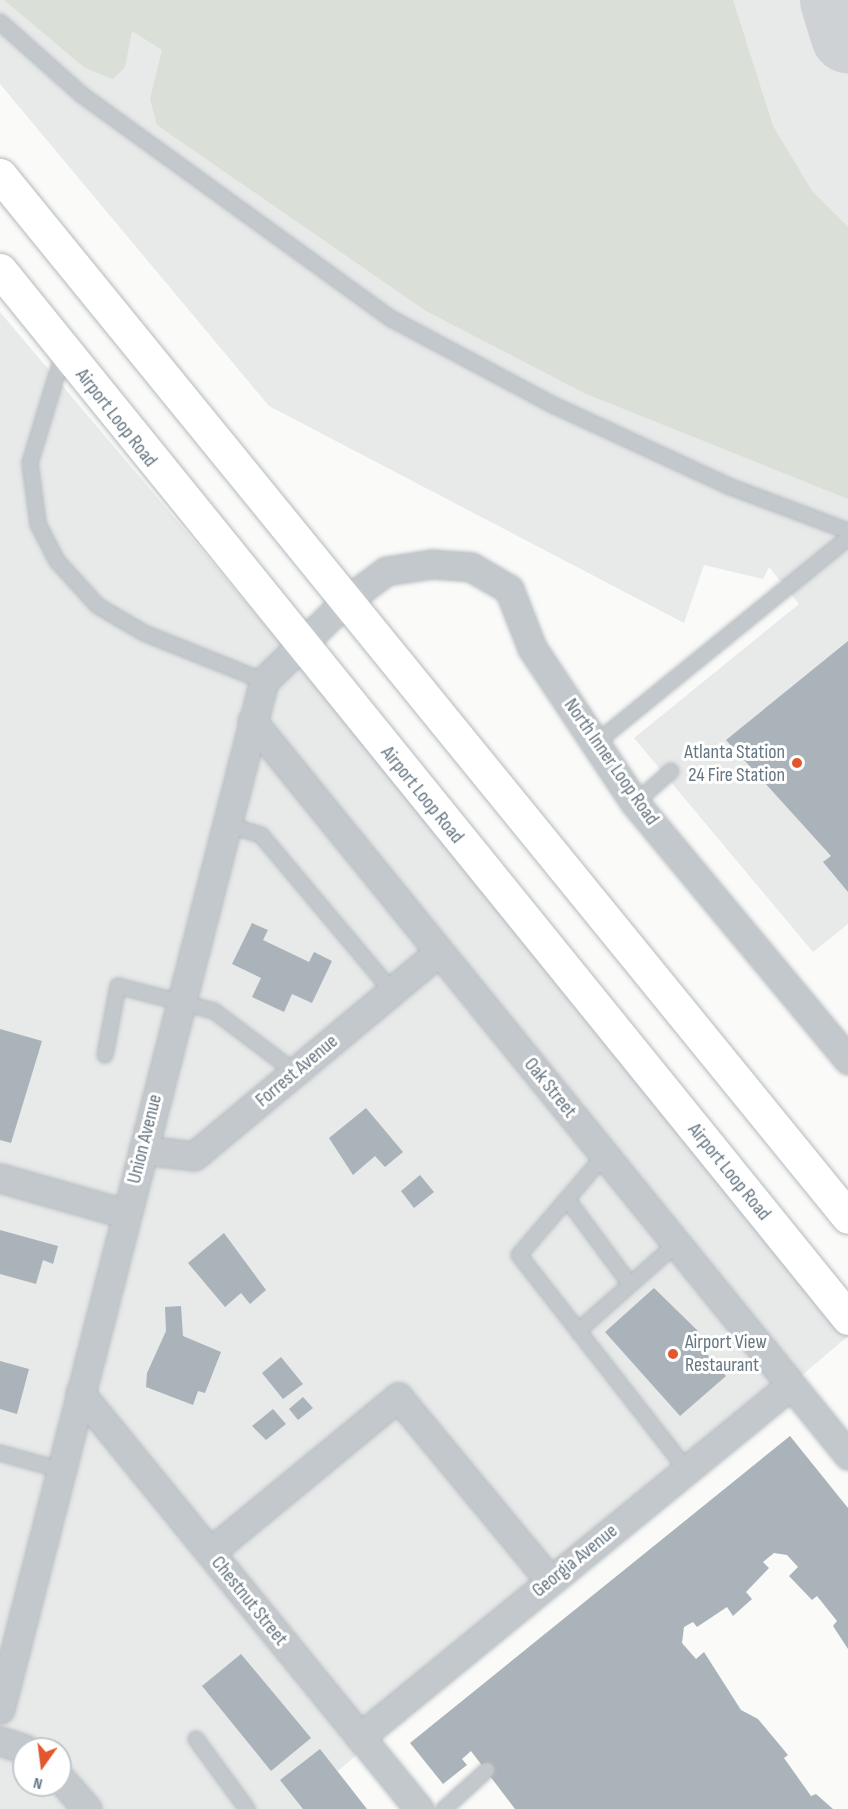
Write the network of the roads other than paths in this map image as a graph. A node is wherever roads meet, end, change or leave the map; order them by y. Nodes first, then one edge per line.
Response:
1 (0, 22) edge
2 (0, 175) edge
3 (0, 270) edge
4 (64, 351) junction
5 (848, 531) edge
6 (848, 537) edge
7 (346, 601) junction
8 (297, 643) junction
9 (264, 681) junction
10 (252, 721) junction
11 (597, 742) junction
12 (671, 771) dead end
13 (635, 803) junction
14 (225, 825) junction
15 (439, 952) junction
16 (392, 992) junction
17 (180, 1004) junction
18 (105, 1055) dead end
19 (848, 1060) edge
20 (295, 1072) junction
21 (142, 1150) junction
22 (604, 1156) junction
23 (0, 1178) edge
24 (567, 1199) junction
25 (126, 1214) junction
26 (848, 1217) edge
27 (676, 1244) junction
28 (630, 1284) junction
29 (848, 1318) edge
30 (578, 1331) junction
31 (791, 1385) junction
32 (80, 1393) junction
33 (0, 1454) edge
34 (848, 1455) edge
35 (61, 1470) junction
36 (687, 1470) junction
37 (210, 1552) junction
38 (550, 1581) junction
39 (1, 1702) edge
40 (360, 1737) junction
41 (196, 1739) dead end
42 (487, 1770) dead end
43 (72, 1792) edge
44 (87, 1809) edge
45 (247, 1809) edge
46 (419, 1809) edge
47 (444, 1809) edge

1 - 5 lane
2 - 7 main road
3 - 4 main road, Airport Loop Road
4 - 8 main road, Airport Loop Road
4 - 9 lane
6 - 11 lane
7 - 8 street, Union Avenue
7 - 11 street, North Inner Loop Road
7 - 26 main road
8 - 9 street, Union Avenue
8 - 29 main road, Airport Loop Road
9 - 10 street, Union Avenue
10 - 14 street, Union Avenue
10 - 15 street, Oak Street
11 - 13 street, North Inner Loop Road
12 - 13 lane
13 - 19 street, North Inner Loop Road
14 - 16 lane
14 - 17 street, Union Avenue
15 - 16 street, Forrest Avenue
15 - 22 street, Oak Street
16 - 20 street, Forrest Avenue
17 - 18 lane
17 - 20 lane
17 - 21 street, Union Avenue
20 - 21 street, Forrest Avenue
21 - 25 street, Union Avenue
22 - 24 lane
22 - 27 street, Oak Street
23 - 25 street
24 - 28 lane
24 - 30 lane
25 - 32 street, Union Avenue
27 - 28 lane
27 - 31 street, Oak Street
28 - 30 lane
30 - 36 lane
31 - 34 street, Oak Street
31 - 36 street, Georgia Avenue
32 - 35 street, Union Avenue
32 - 37 street, Chestnut Street
33 - 35 lane
35 - 39 street, Union Avenue
36 - 38 street, Georgia Avenue
37 - 38 street
37 - 40 street, Chestnut Street
38 - 40 street, Georgia Avenue
40 - 46 street, Chestnut Street
41 - 45 lane
42 - 47 lane
43 - 44 street

